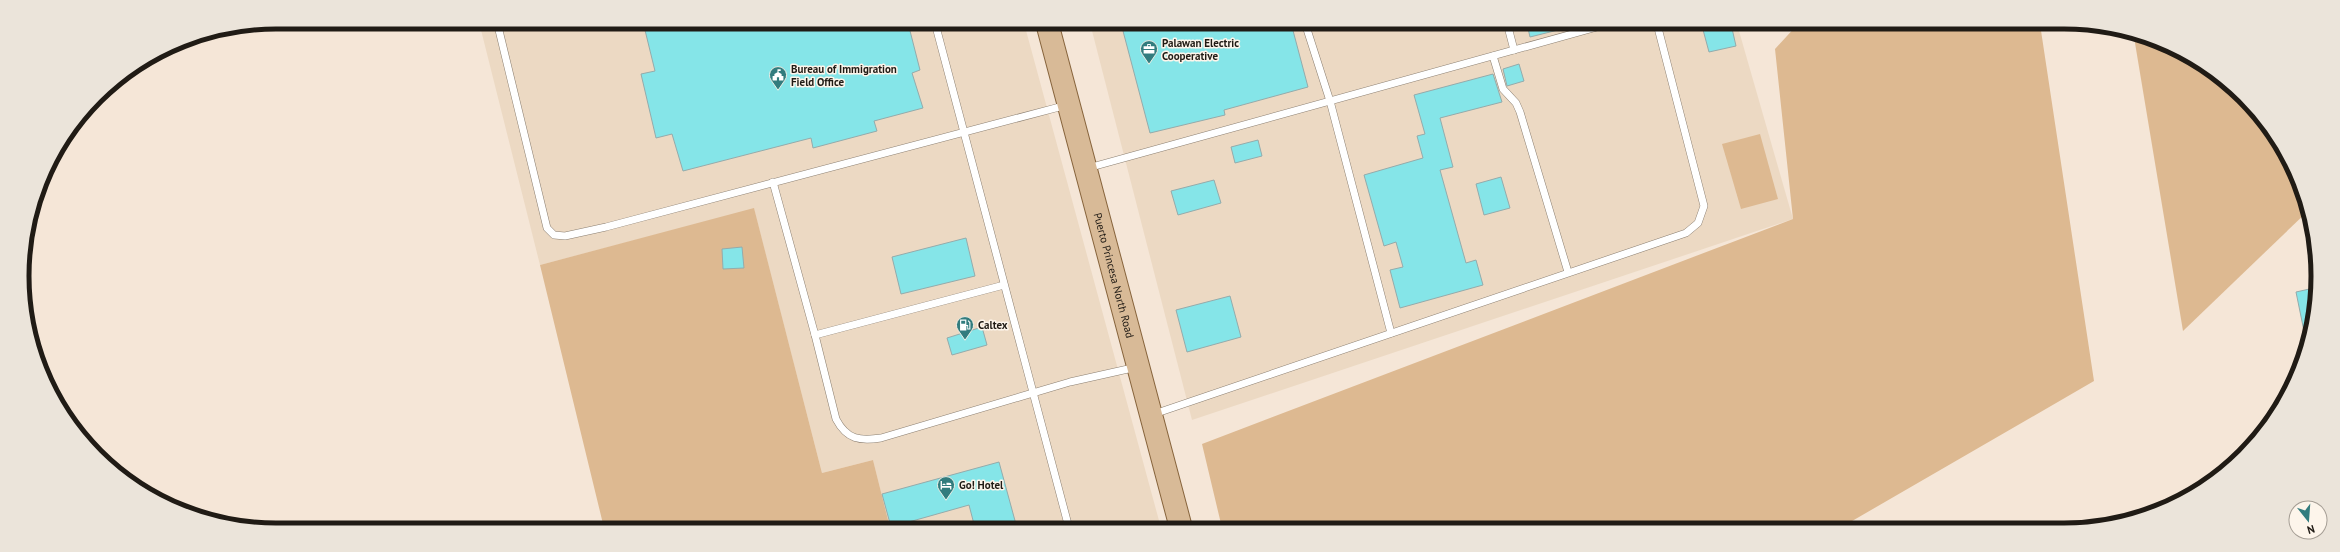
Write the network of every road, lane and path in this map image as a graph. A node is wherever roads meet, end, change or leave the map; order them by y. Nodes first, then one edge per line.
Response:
1 (499, 29) edge
2 (937, 29) edge
3 (1049, 29) edge
4 (1308, 29) edge
5 (1508, 29) edge
6 (1590, 29) edge
7 (1658, 29) edge
8 (1514, 50) junction
9 (1493, 56) junction
10 (1330, 101) junction
11 (1069, 104) junction
12 (963, 132) junction
13 (1086, 168) junction
14 (773, 182) junction
15 (1568, 272) junction
16 (1004, 285) junction
17 (1391, 333) junction
18 (815, 335) junction
19 (1139, 366) junction
20 (1032, 392) junction
21 (1150, 415) junction
22 (1068, 523) edge
23 (1180, 523) edge

1 - 14 lane
2 - 12 lane
3 - 11 main road, Puerto Princesa North Road
4 - 10 lane
5 - 8 lane
6 - 8 lane
7 - 15 lane
8 - 9 lane
9 - 10 lane
9 - 15 lane
10 - 13 lane
10 - 17 lane
11 - 12 lane
11 - 13 main road, Puerto Princesa North Road
12 - 14 lane
12 - 16 lane
13 - 19 main road, Puerto Princesa North Road
14 - 18 lane
15 - 17 lane
16 - 18 lane
16 - 20 lane
17 - 21 lane
18 - 20 lane
19 - 20 lane
19 - 21 main road, Puerto Princesa North Road
20 - 22 lane
21 - 23 main road, Puerto Princesa North Road

